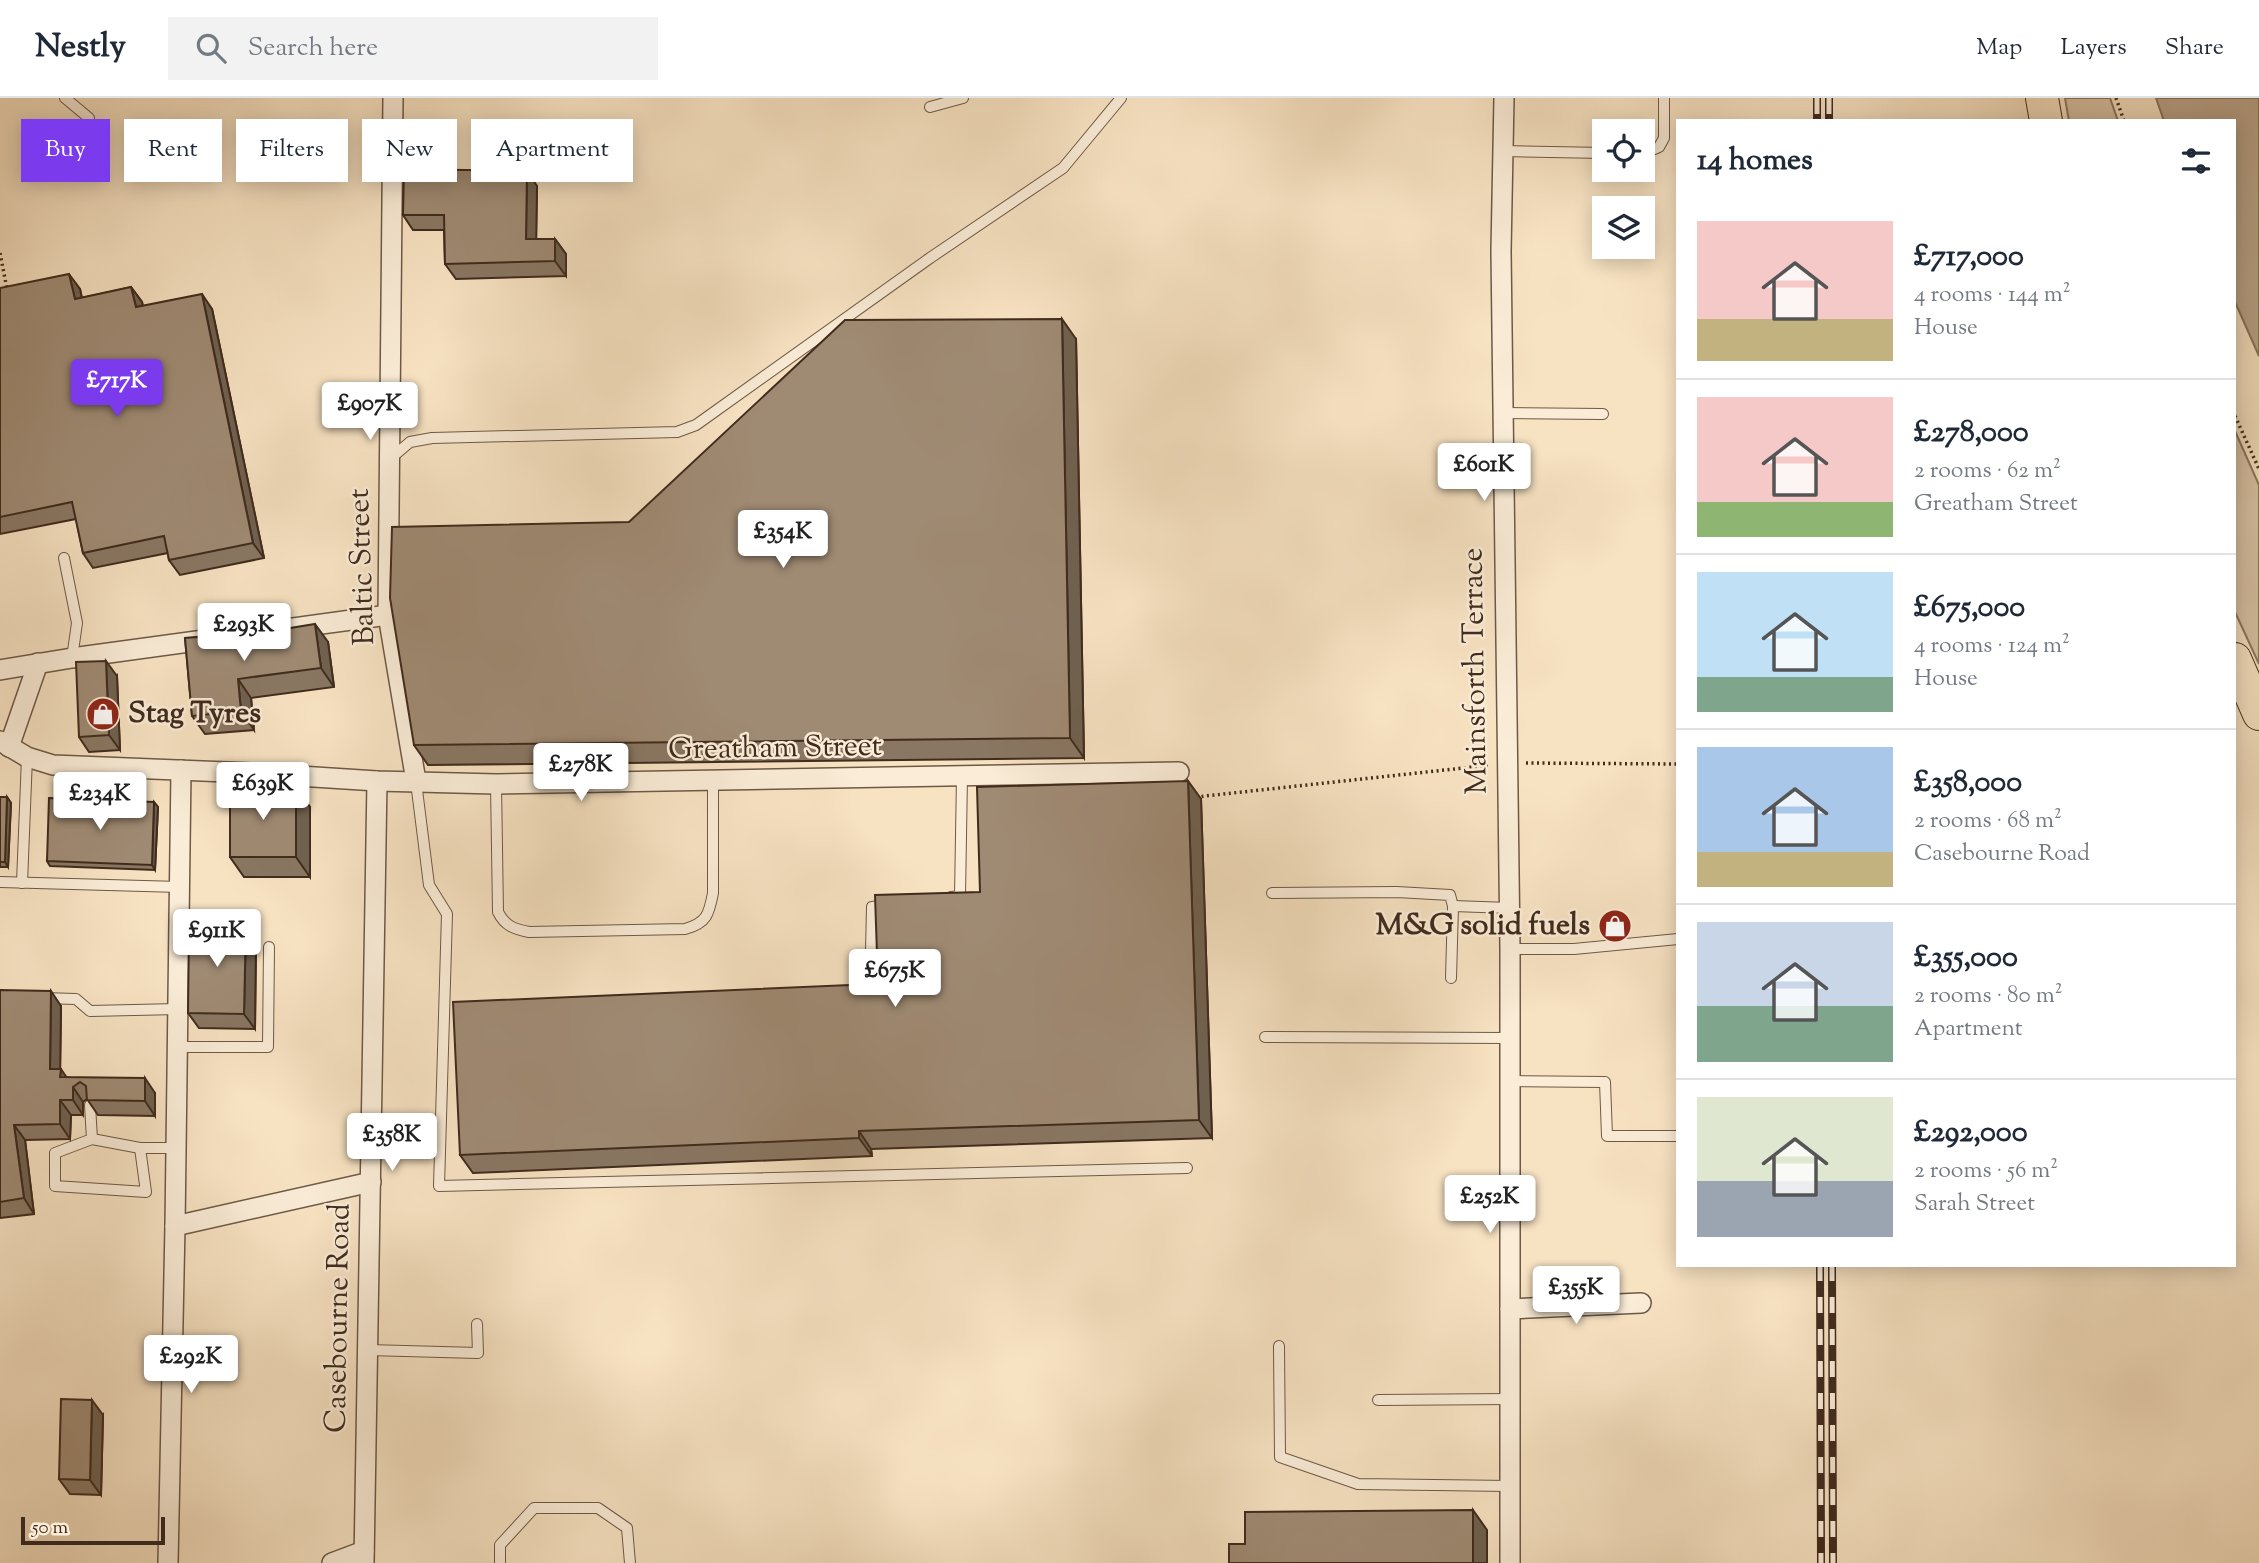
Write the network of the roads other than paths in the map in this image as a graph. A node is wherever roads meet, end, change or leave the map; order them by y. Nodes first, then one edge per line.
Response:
1 (65, 98) edge
2 (393, 98) edge
3 (963, 98) edge
4 (1121, 98) edge
5 (1504, 98) edge
6 (1664, 98) edge
7 (2042, 98) edge
8 (930, 107) dead end
9 (89, 118) dead end
10 (2046, 119) edge
11 (1655, 150) edge
12 (1503, 151) junction
13 (1592, 153) edge
14 (1504, 413) junction
15 (1603, 414) dead end
16 (390, 460) junction
17 (64, 558) dead end
18 (388, 615) junction
19 (72, 658) junction
20 (2236, 662) edge
21 (38, 663) junction
22 (0, 670) edge
23 (2252, 707) edge
24 (5, 744) edge
25 (27, 757) junction
26 (181, 770) junction
27 (1179, 772) road end
28 (962, 776) junction
29 (713, 780) junction
30 (377, 781) junction
31 (416, 781) junction
32 (496, 784) junction
33 (0, 882) edge
34 (22, 883) junction
35 (180, 887) junction
36 (1272, 893) dead end
37 (935, 899) edge
38 (898, 904) edge
39 (1453, 906) junction
40 (1510, 908) junction
41 (1676, 939) edge
42 (269, 947) dead end
43 (1510, 949) junction
44 (1451, 978) dead end
45 (38, 998) edge
46 (870, 1000) edge
47 (178, 1009) junction
48 (1265, 1037) dead end
49 (1510, 1038) junction
50 (177, 1047) junction
51 (1510, 1081) junction
52 (90, 1105) edge
53 (1676, 1136) edge
54 (92, 1139) junction
55 (140, 1148) junction
56 (176, 1148) junction
57 (1186, 1168) dead end
58 (371, 1182) junction
59 (175, 1226) junction
60 (1641, 1303) dead end
61 (1510, 1309) junction
62 (477, 1324) dead end
63 (1279, 1346) dead end
64 (368, 1350) junction
65 (1510, 1399) junction
66 (1378, 1401) dead end
67 (1510, 1486) junction
68 (364, 1557) edge
69 (168, 1563) edge
70 (332, 1563) edge
71 (500, 1563) edge
72 (630, 1563) edge
73 (1510, 1563) edge

1 - 9 lane
2 - 16 street, Baltic Street
3 - 8 lane
4 - 16 lane
5 - 12 street, Mainsforth Terrace
6 - 11 lane
7 - 10 main road
12 - 13 lane
12 - 14 street, Mainsforth Terrace
14 - 15 lane
14 - 40 street, Mainsforth Terrace
16 - 18 street, Baltic Street
17 - 19 lane
18 - 19 street
18 - 31 street, Baltic Street
19 - 21 street
20 - 23 main road
21 - 22 street
21 - 24 street
24 - 25 street, Greatham Street
25 - 26 street, Greatham Street
25 - 34 lane
26 - 30 street, Greatham Street
26 - 35 street
27 - 28 street, Greatham Street
28 - 29 street, Greatham Street
28 - 37 lane
29 - 32 street, Greatham Street
29 - 32 lane
30 - 31 street, Greatham Street
30 - 58 street, Casebourne Road
31 - 32 street, Greatham Street
31 - 57 lane
33 - 34 lane
34 - 35 lane
35 - 47 street
36 - 39 lane
38 - 46 lane
39 - 40 lane
39 - 44 lane
40 - 43 street, Mainsforth Terrace
41 - 43 lane
42 - 50 lane
43 - 49 street, Mainsforth Terrace
45 - 47 lane
47 - 50 street
48 - 49 lane
49 - 51 street, Mainsforth Terrace
50 - 56 street
51 - 53 lane
51 - 61 street, Mainsforth Terrace
52 - 54 lane
54 - 55 lane
54 - 55 lane
55 - 56 lane
56 - 59 street
58 - 59 street
58 - 64 street, Casebourne Road
59 - 69 street
60 - 61 street
61 - 65 street, Mainsforth Terrace
62 - 64 lane
63 - 67 lane
64 - 68 street, Casebourne Road
65 - 66 lane
65 - 67 street, Mainsforth Terrace
67 - 73 street, Mainsforth Terrace
68 - 70 street
71 - 72 lane

